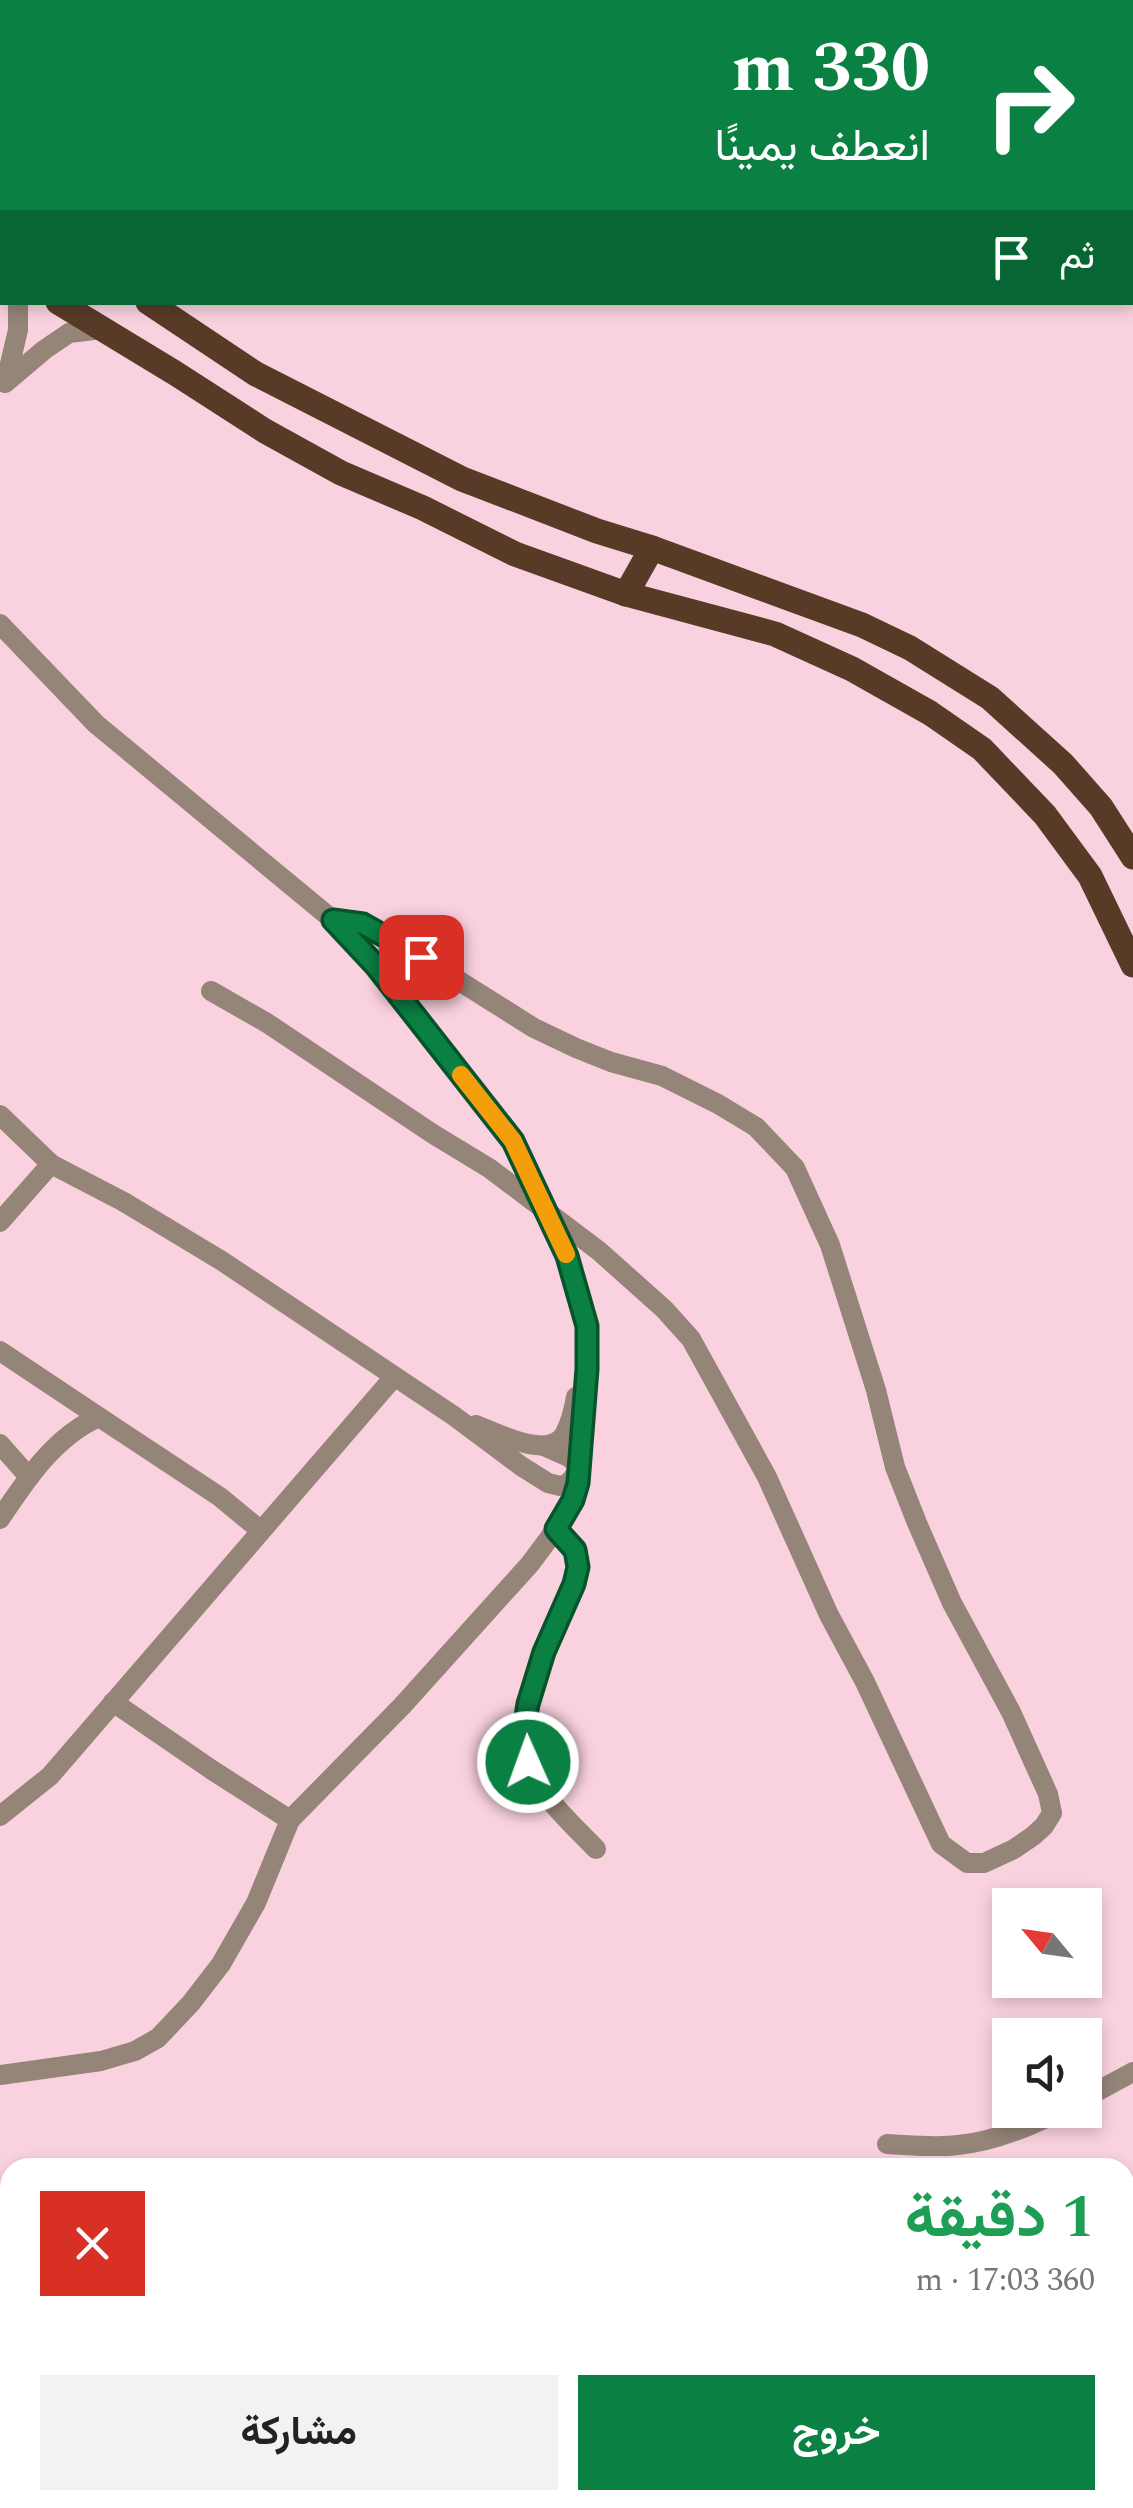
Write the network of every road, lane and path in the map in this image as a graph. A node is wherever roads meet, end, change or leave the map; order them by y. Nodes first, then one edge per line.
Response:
1 (18, 305) edge
2 (63, 305) edge
3 (152, 305) edge
4 (102, 329) junction
5 (3, 387) edge
6 (652, 548) junction
7 (626, 594) junction
8 (0, 624) edge
9 (1133, 857) edge
10 (333, 920) junction
11 (1133, 965) edge
12 (211, 991) dead end
13 (0, 1115) edge
14 (51, 1164) junction
15 (548, 1212) junction
16 (0, 1222) edge
17 (587, 1326) junction
18 (0, 1351) edge
19 (394, 1377) junction
20 (454, 1416) junction
21 (99, 1417) junction
22 (0, 1444) edge
23 (544, 1446) junction
24 (578, 1466) junction
25 (29, 1476) junction
26 (548, 1483) junction
27 (0, 1519) edge
28 (556, 1529) junction
29 (260, 1530) junction
30 (113, 1702) junction
31 (0, 1816) edge
32 (290, 1820) junction
33 (596, 1849) dead end
34 (1133, 2072) edge
35 (0, 2074) edge
36 (1102, 2089) edge
37 (1019, 2128) edge
38 (887, 2144) dead end

1 - 5 street
2 - 4 main road
3 - 6 main road
4 - 5 street
4 - 7 main road
6 - 7 main road
6 - 9 main road
7 - 11 main road
8 - 10 street
10 - 15 street
10 - 15 street
12 - 15 street
13 - 14 street
14 - 16 street
14 - 19 street
15 - 17 street
17 - 23 street
17 - 24 street
18 - 21 street
19 - 20 street
19 - 29 street
20 - 23 street
20 - 26 street
21 - 25 street
21 - 29 street
22 - 25 street
23 - 24 street
24 - 26 street
24 - 28 street
25 - 27 street
26 - 28 street
28 - 32 street
28 - 33 street
29 - 30 street
30 - 31 street
30 - 32 street
32 - 35 street
34 - 36 street
37 - 38 street

